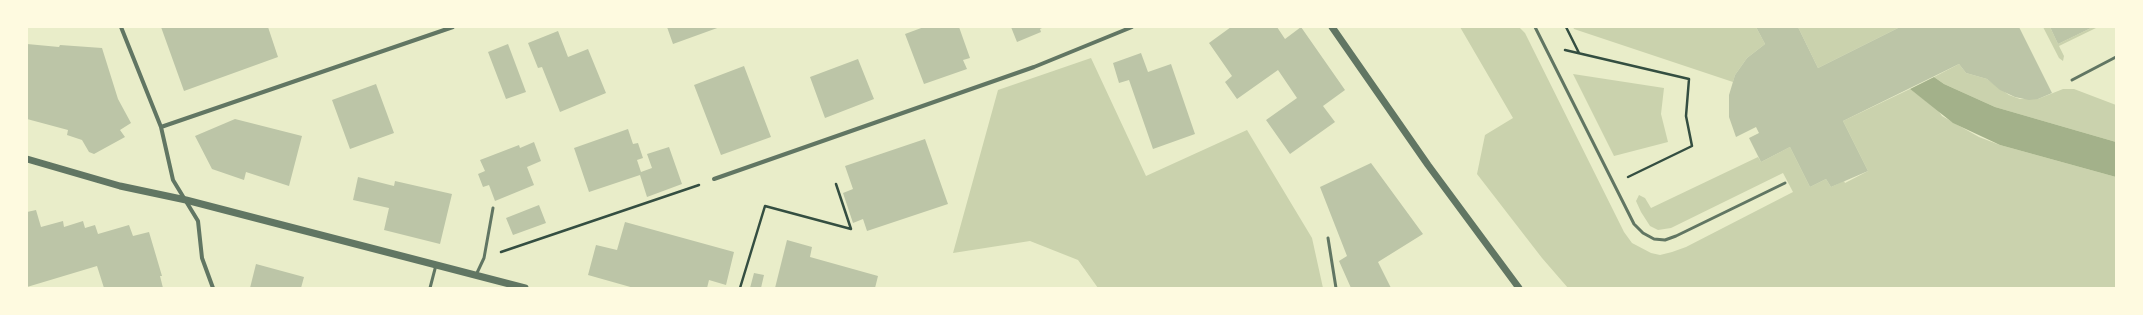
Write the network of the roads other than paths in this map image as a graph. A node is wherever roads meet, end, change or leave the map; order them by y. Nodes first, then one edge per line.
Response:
1 (121, 27) edge
2 (453, 27) edge
3 (1132, 27) edge
4 (1332, 27) edge
5 (1535, 27) edge
6 (2116, 57) edge
7 (2072, 80) dead end
8 (162, 127) junction
9 (27, 159) edge
10 (714, 179) road end
11 (1785, 183) dead end
12 (186, 200) junction
13 (493, 208) dead end
14 (1328, 238) dead end
15 (436, 264) junction
16 (476, 275) junction
17 (213, 288) edge
18 (430, 288) edge
19 (525, 288) edge
20 (1336, 288) edge
21 (1519, 288) edge

1 - 8 street
2 - 8 street
3 - 10 street
4 - 21 street
5 - 11 lane
6 - 7 lane
8 - 12 street
9 - 12 street
12 - 15 street
12 - 17 street
13 - 16 lane
14 - 20 lane
15 - 16 street
15 - 18 lane
16 - 19 street

